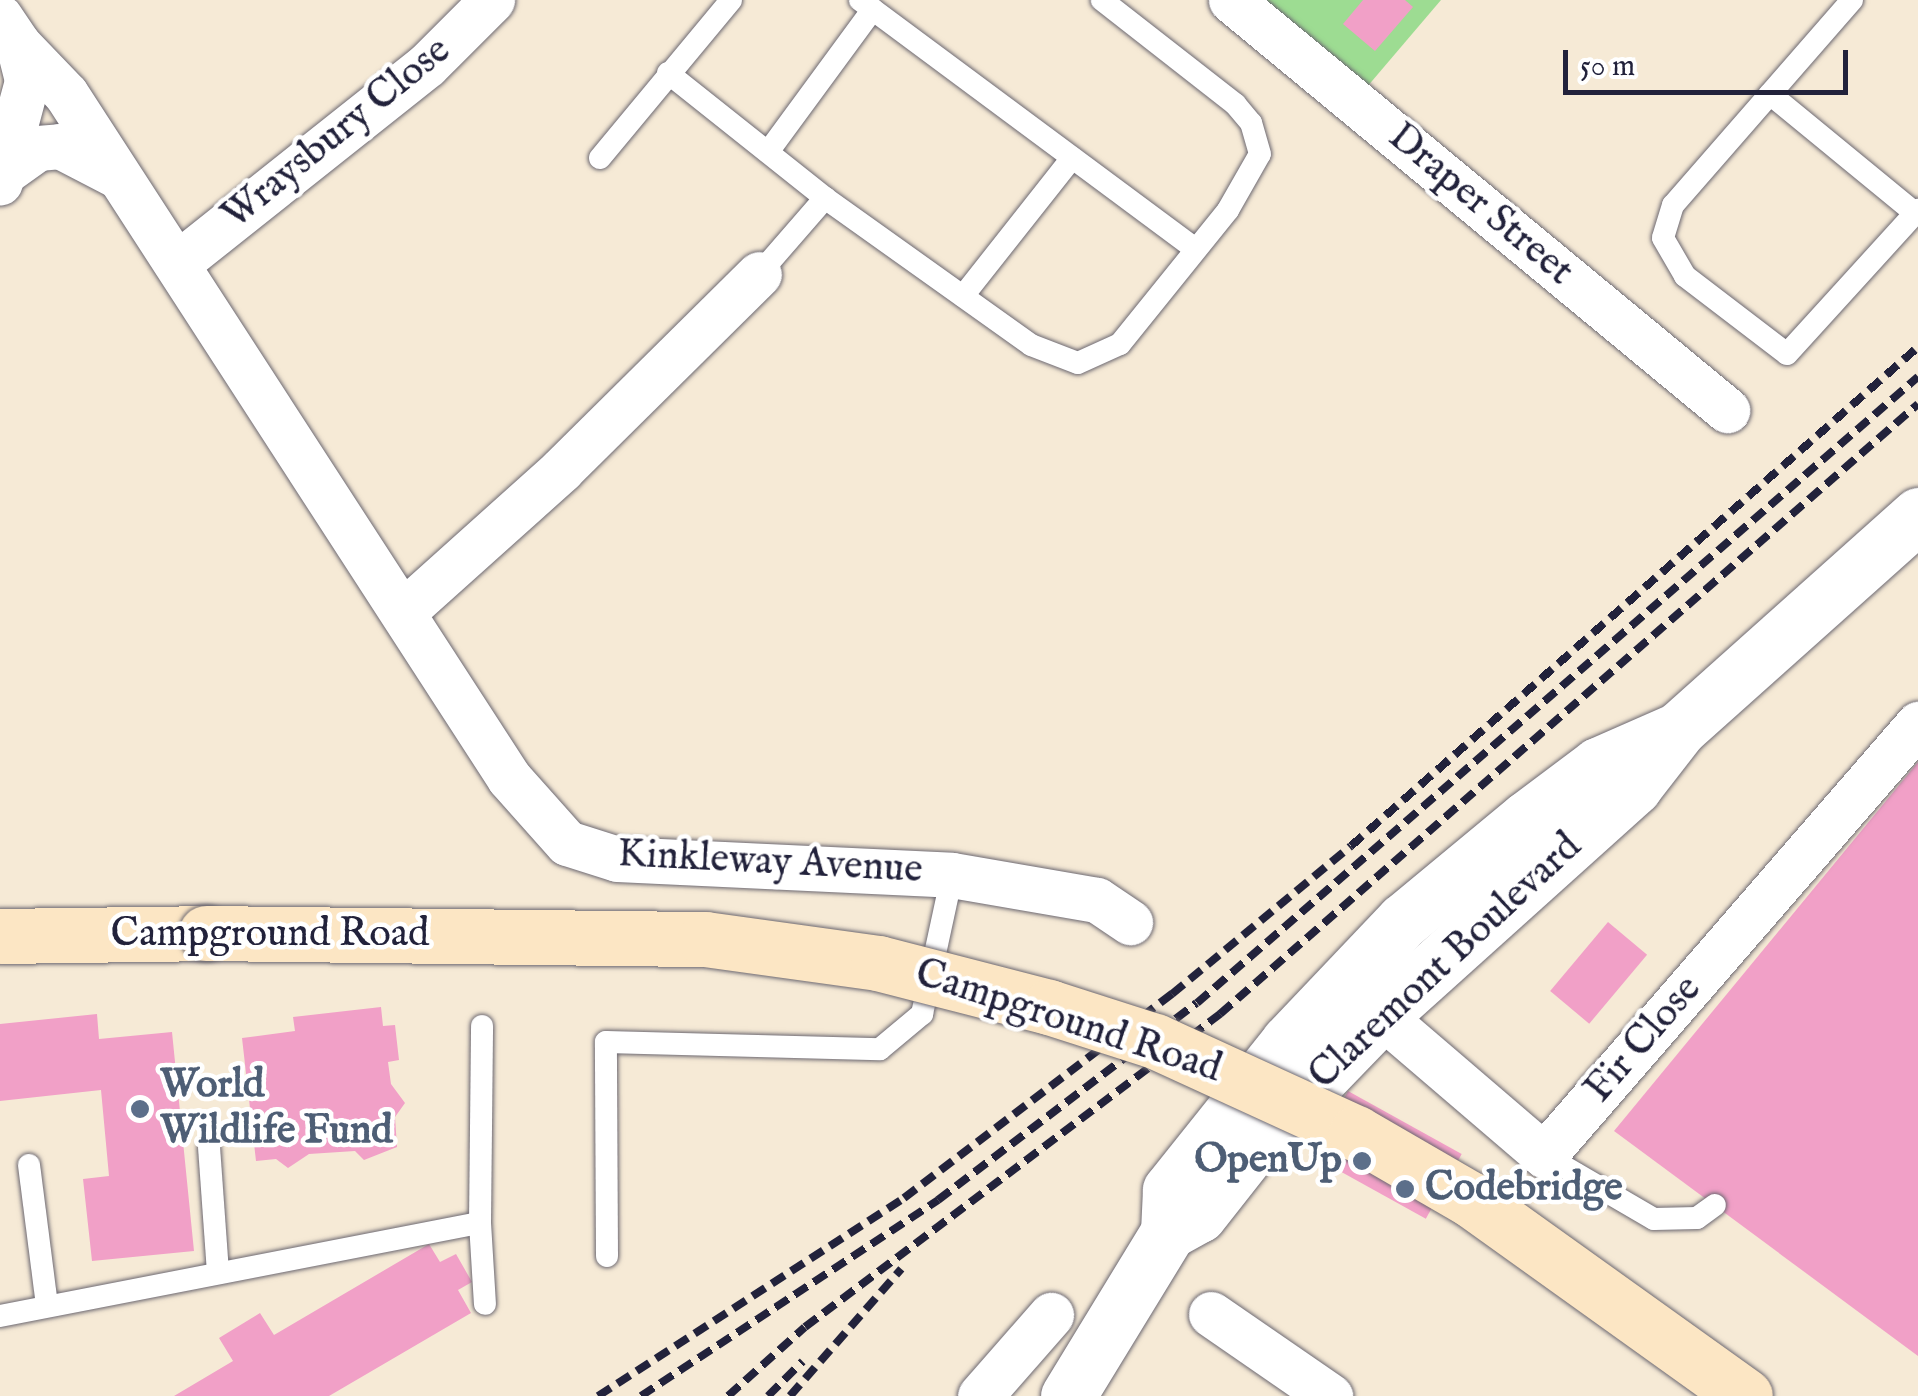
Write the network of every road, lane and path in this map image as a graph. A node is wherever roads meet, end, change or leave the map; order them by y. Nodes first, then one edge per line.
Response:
1 (492, 0) edge
2 (730, 0) edge
3 (1102, 0) edge
4 (1231, 0) edge
5 (1852, 0) edge
6 (867, 5) edge
7 (9, 30) edge
8 (668, 73) junction
9 (1770, 94) junction
10 (768, 152) junction
11 (600, 158) dead end
12 (1072, 158) junction
13 (1, 178) edge
14 (122, 178) junction
15 (825, 198) junction
16 (1916, 211) edge
17 (1195, 250) junction
18 (178, 263) junction
19 (759, 274) joint
20 (963, 296) junction
21 (1727, 410) dead end
22 (1910, 538) edge
23 (404, 611) junction
24 (1918, 724) edge
25 (952, 874) junction
26 (1130, 922) dead end
27 (0, 936) edge
28 (1362, 999) junction
29 (482, 1026) dead end
30 (209, 1146) dead end
31 (1544, 1155) junction
32 (30, 1165) dead end
33 (1715, 1206) dead end
34 (480, 1223) junction
35 (608, 1256) dead end
36 (218, 1274) junction
37 (484, 1304) dead end
38 (47, 1306) junction
39 (1051, 1314) dead end
40 (1210, 1314) dead end
41 (0, 1316) edge
42 (980, 1396) edge
43 (1068, 1396) edge
44 (1330, 1396) edge
45 (1745, 1396) edge

1 - 18 street, Wraysbury Close
2 - 8 lane
3 - 17 lane
4 - 21 street, Draper Street
5 - 9 lane
6 - 10 lane
6 - 12 lane
7 - 13 street
7 - 14 street, Kinkleway Avenue
8 - 10 lane
8 - 11 lane
9 - 16 lane
9 - 16 lane
10 - 15 lane
12 - 17 lane
12 - 20 lane
13 - 14 street, Kinkleway Avenue
14 - 18 street, Kinkleway Avenue
15 - 19 lane
15 - 20 lane
17 - 20 lane
18 - 23 street, Kinkleway Avenue
19 - 23 street
22 - 28 street, Claremont Boulevard
23 - 25 street, Kinkleway Avenue
24 - 31 street, Fir Close
25 - 26 street, Kinkleway Avenue
25 - 35 lane
27 - 45 main road, Campground Road, bridge
28 - 31 street
28 - 43 street, Claremont Boulevard
29 - 34 lane
30 - 36 lane
31 - 33 lane
32 - 38 lane
34 - 36 lane
34 - 37 lane
36 - 38 lane
38 - 41 lane
39 - 42 street
40 - 44 street

